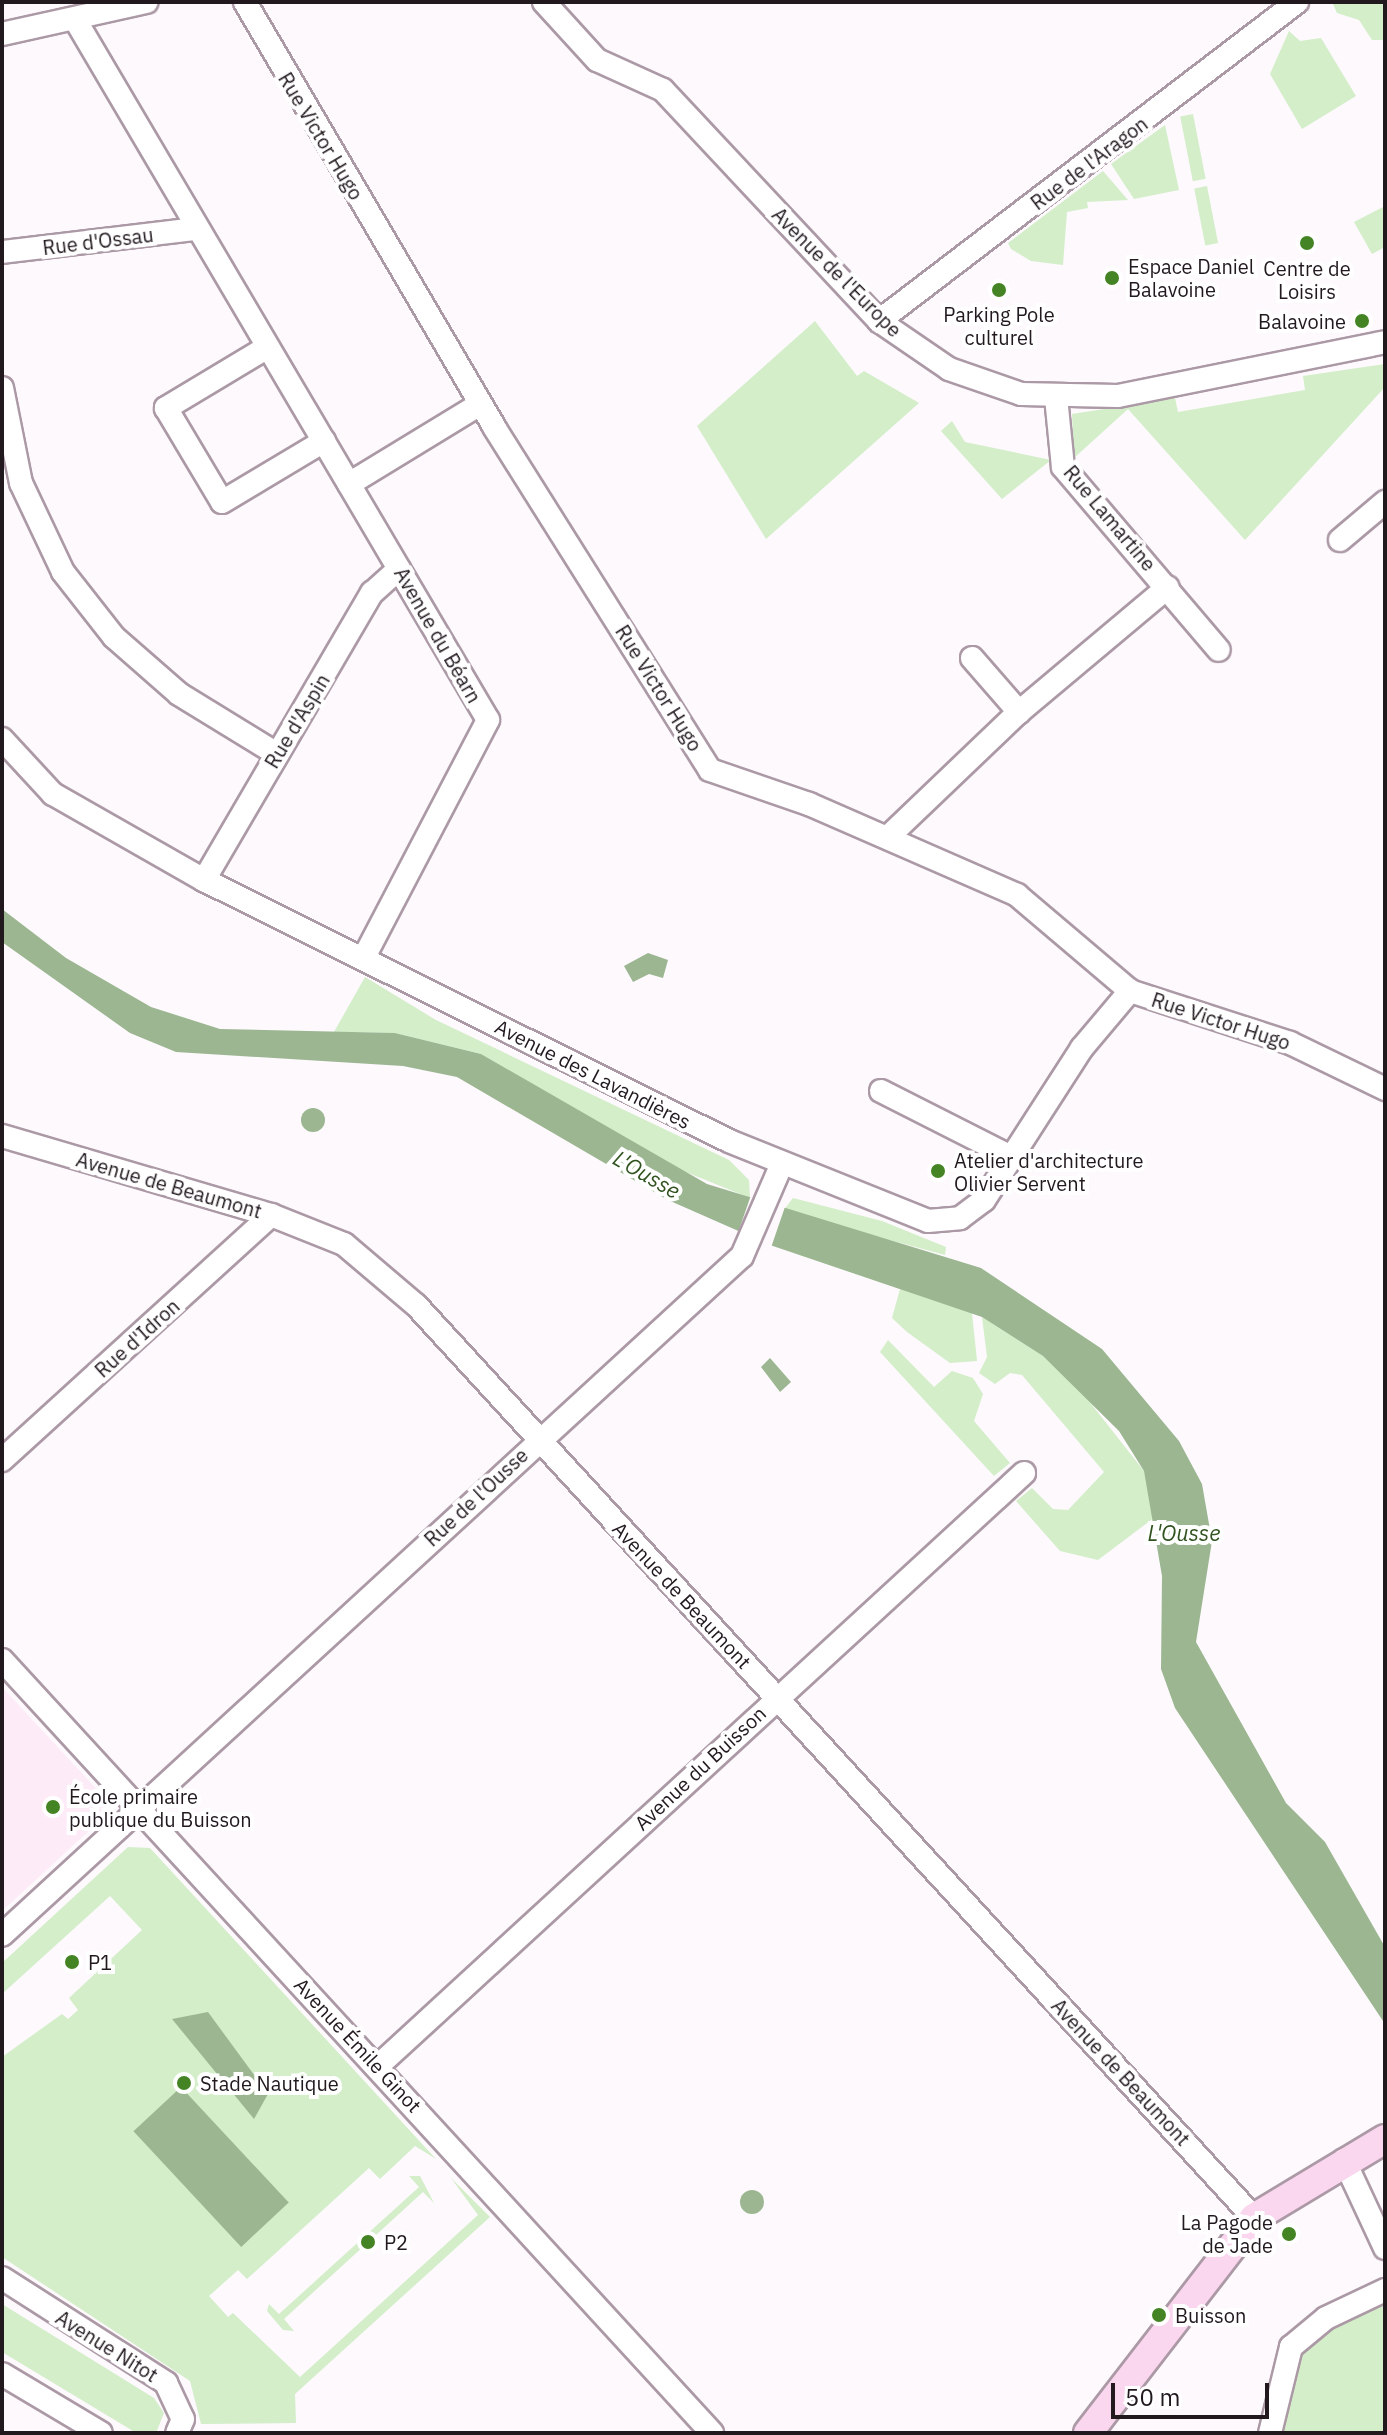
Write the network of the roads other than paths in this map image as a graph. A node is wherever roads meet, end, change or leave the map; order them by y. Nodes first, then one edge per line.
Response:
1 (146, 2) edge
2 (245, 2) edge
3 (544, 2) edge
4 (1297, 2) edge
5 (76, 21) junction
6 (2, 34) edge
7 (194, 229) junction
8 (2, 252) edge
9 (879, 321) junction
10 (1385, 342) edge
11 (266, 348) junction
12 (2, 388) edge
13 (1056, 397) junction
14 (480, 404) junction
15 (324, 441) junction
16 (349, 484) junction
17 (1385, 502) edge
18 (1340, 540) dead end
19 (399, 569) junction
20 (1168, 587) junction
21 (1219, 650) dead end
22 (972, 658) dead end
23 (1019, 712) junction
24 (2, 739) edge
25 (277, 754) junction
26 (888, 837) junction
27 (204, 880) junction
28 (364, 957) junction
29 (1130, 991) junction
30 (1385, 1089) edge
31 (881, 1091) dead end
32 (2, 1136) edge
33 (1011, 1157) junction
34 (781, 1166) junction
35 (271, 1215) junction
36 (539, 1439) junction
37 (2, 1460) edge
38 (1024, 1473) dead end
39 (2, 1660) edge
40 (777, 1697) junction
41 (140, 1809) junction
42 (2, 1935) edge
43 (378, 2066) junction
44 (1385, 2139) edge
45 (1344, 2160) junction
46 (1254, 2218) junction
47 (1385, 2248) edge
48 (2, 2278) edge
49 (1385, 2290) edge
50 (2, 2374) edge
51 (101, 2433) edge
52 (177, 2433) edge
53 (712, 2433) edge
54 (1088, 2433) edge
55 (1270, 2433) edge

1 - 5 street
2 - 14 street, Rue Victor Hugo
3 - 9 street, Avenue de l'Europe
4 - 9 street, Rue de l'Aragon
5 - 6 street
5 - 7 street, Avenue du Béarn
7 - 8 street, Rue d'Ossau
7 - 11 street, Avenue du Béarn
9 - 13 street, Avenue de l'Europe
10 - 13 street, Avenue de l'Europe
11 - 15 street, Avenue du Béarn
11 - 15 street
12 - 25 street
13 - 20 street, Rue Lamartine
14 - 16 street
14 - 26 street, Rue Victor Hugo
15 - 16 street, Avenue du Béarn
16 - 19 street, Avenue du Béarn
17 - 18 street
19 - 25 street, Rue d'Aspin
19 - 28 street, Avenue du Béarn
20 - 21 street, Rue Lamartine
20 - 23 street, Rue Lamartine
22 - 23 street
23 - 26 street, Rue Lamartine
24 - 27 street, Avenue des Lavandières
25 - 27 street, Rue d'Aspin
26 - 29 street, Rue Victor Hugo
27 - 28 street, Avenue des Lavandières
28 - 34 street, Avenue des Lavandières
29 - 30 street, Rue Victor Hugo
29 - 33 street, Avenue des Lavandières
31 - 33 street
32 - 35 street, Avenue de Beaumont
33 - 34 street, Avenue des Lavandières
34 - 36 street, Rue de l'Ousse
35 - 36 street, Avenue de Beaumont
35 - 37 street, Rue d'Idron
36 - 40 street, Avenue de Beaumont
36 - 41 street, Rue de l'Ousse
38 - 40 street, Avenue du Buisson
39 - 41 street, Avenue Émile Ginot
40 - 43 street, Avenue du Buisson
40 - 46 street, Avenue de Beaumont
41 - 42 street
41 - 43 street, Avenue Émile Ginot
43 - 53 street, Avenue Émile Ginot
44 - 45 main road
45 - 46 main road
45 - 47 street
46 - 54 main road
48 - 52 street, Avenue Nitot
49 - 55 street
50 - 51 street

